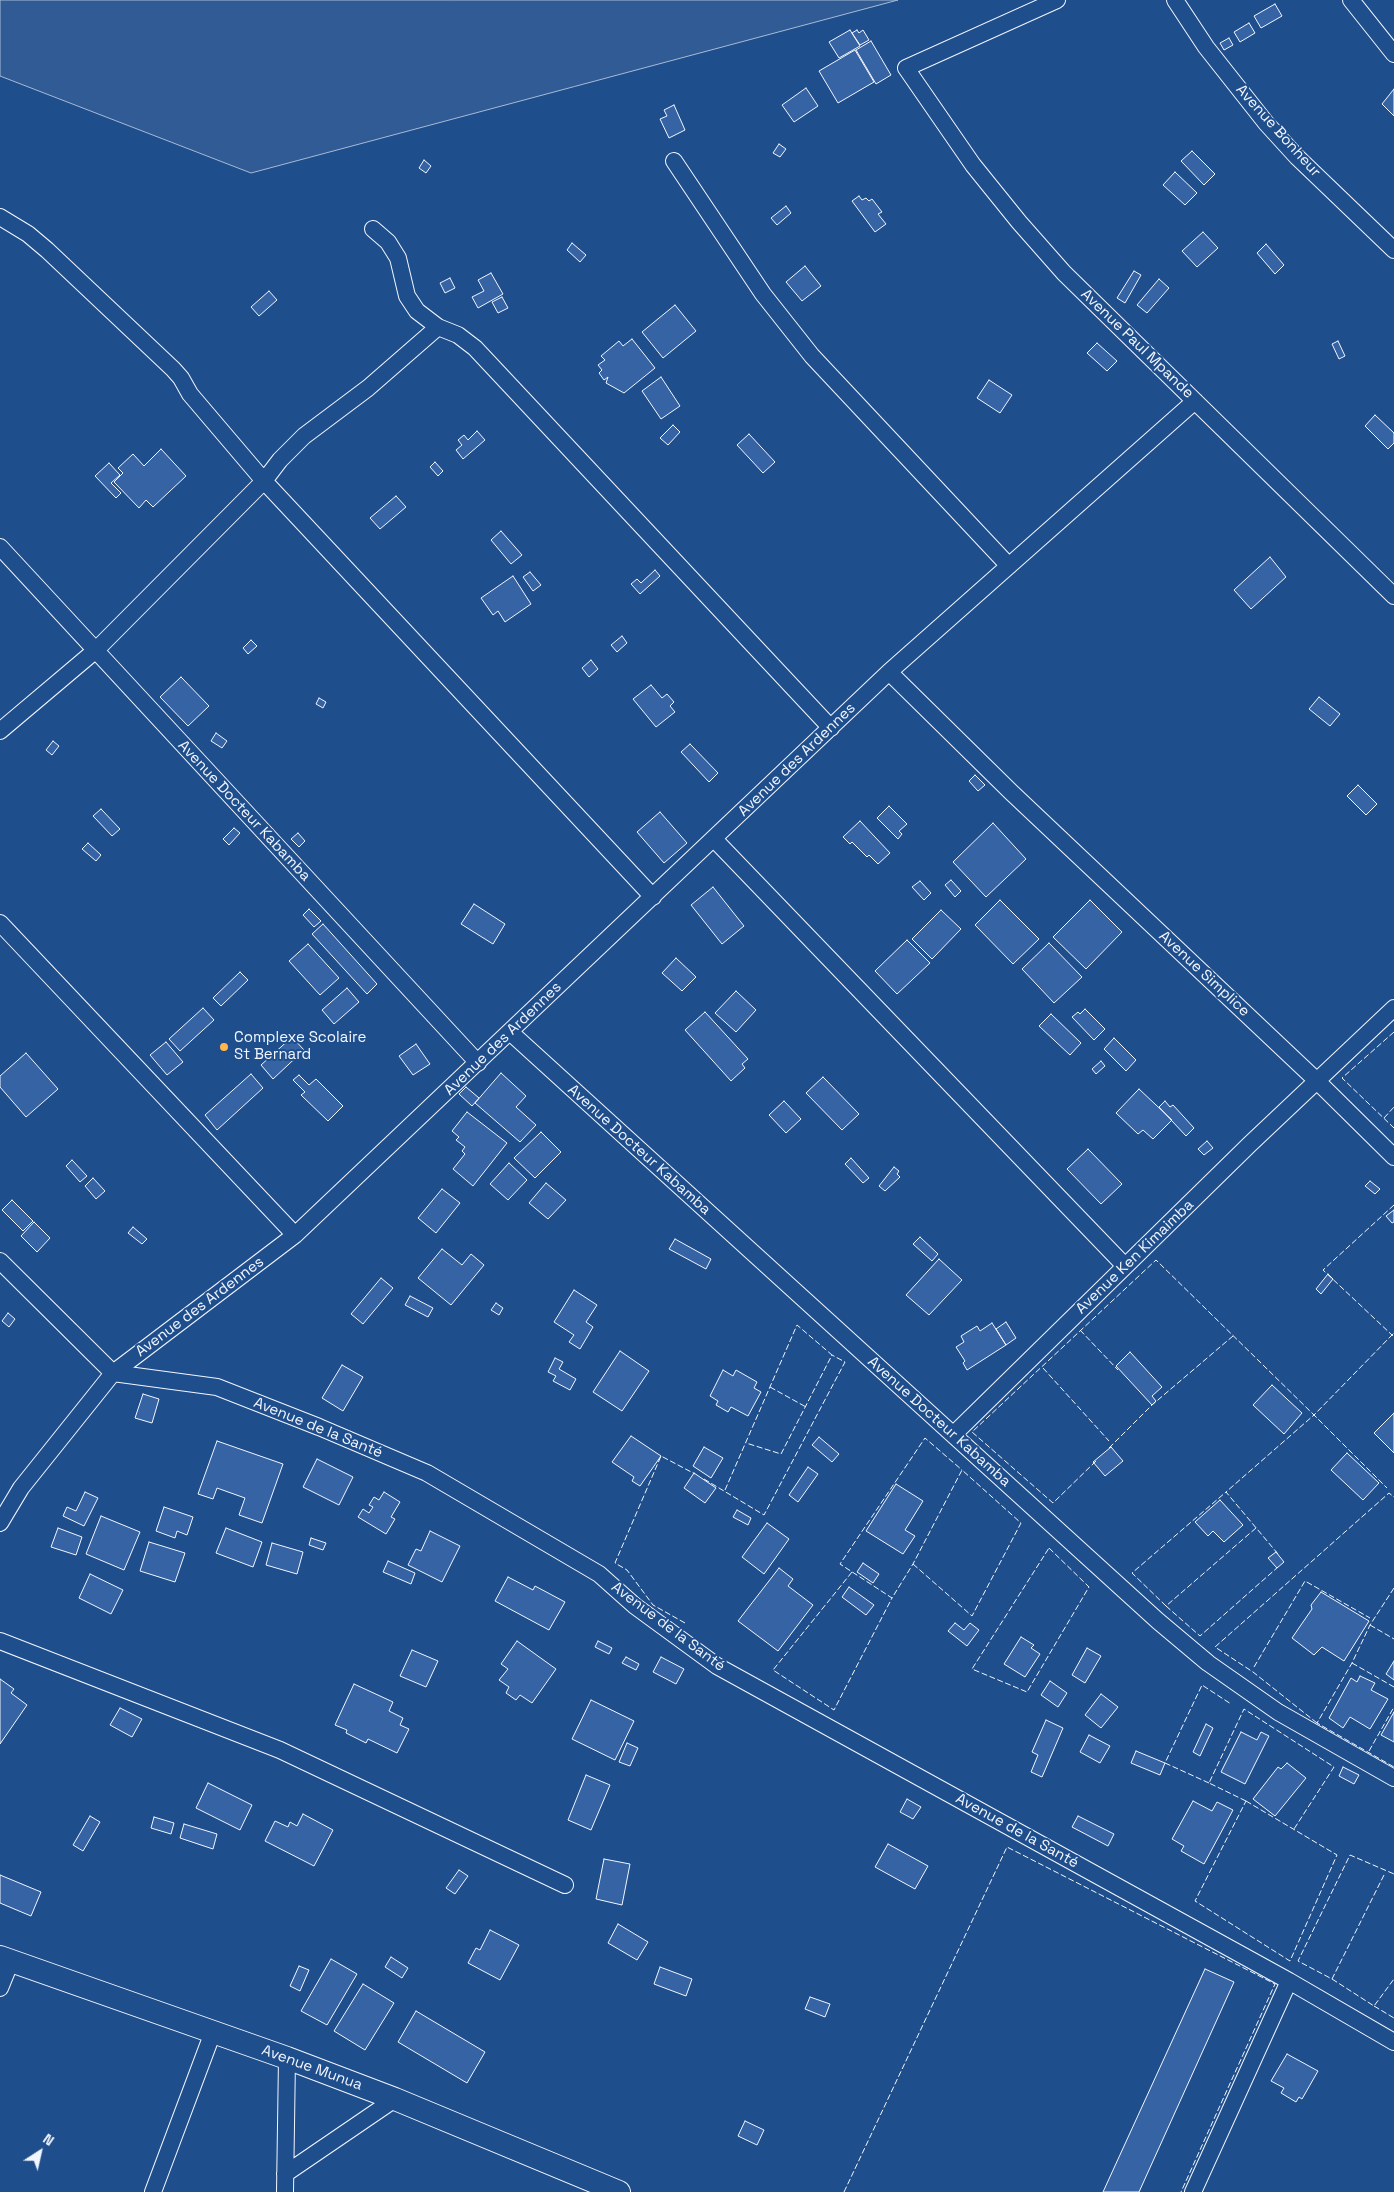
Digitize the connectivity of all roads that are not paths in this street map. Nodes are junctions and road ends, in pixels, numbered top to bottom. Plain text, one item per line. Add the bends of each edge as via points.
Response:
1 (1057, 0) edge
2 (1175, 0) edge
3 (1351, 0) edge
4 (1394, 54) edge
5 (674, 161) dead end
6 (0, 216) edge
7 (373, 229) dead end
8 (1394, 250) edge
9 (438, 327) junction
10 (1196, 401) junction
11 (264, 480) junction
12 (0, 547) edge
13 (1009, 566) junction
14 (1394, 596) edge
15 (96, 650) junction
16 (889, 672) junction
17 (830, 728) junction
18 (0, 731) edge
19 (714, 839) junction
20 (653, 897) junction
21 (0, 924) edge
22 (1394, 1008) edge
23 (510, 1032) junction
24 (478, 1063) junction
25 (1316, 1080) junction
26 (1394, 1157) edge
27 (295, 1235) junction
28 (0, 1261) edge
29 (1125, 1266) junction
30 (113, 1373) junction
31 (954, 1434) junction
32 (0, 1523) edge
33 (0, 1641) edge
34 (1394, 1778) edge
35 (565, 1885) dead end
36 (6, 1959) edge
37 (1289, 1981) junction
38 (0, 1988) edge
39 (213, 2032) junction
40 (1394, 2042) edge
41 (287, 2058) junction
42 (395, 2099) junction
43 (284, 2174) junction
44 (153, 2192) edge
45 (285, 2192) edge
46 (619, 2192) edge
47 (1193, 2192) edge

1 - 10 street, Avenue Paul Mpande via 906,68 974,165 1019,222 1064,273
2 - 8 street, Avenue Bonheur via 1206,47 1266,122 1297,157
3 - 4 street
5 - 13 street via 763,294 812,356
6 - 11 street via 48,250 173,369 190,394
7 - 9 street via 388,242 398,258 407,296 417,311
9 - 11 street via 368,388 304,436
9 - 17 street via 458,335 476,348
10 - 13 street, Avenue des Ardennes
10 - 14 street, Avenue Paul Mpande
11 - 15 street
11 - 20 street
12 - 15 street, Avenue Docteur Kabamba
13 - 16 street, Avenue des Ardennes
15 - 18 street
15 - 24 street, Avenue Docteur Kabamba
16 - 17 street, Avenue des Ardennes
16 - 25 street, Avenue Simplice
17 - 19 street, Avenue des Ardennes
19 - 20 street, Avenue des Ardennes
19 - 29 street
20 - 23 street, Avenue des Ardennes
21 - 27 street
22 - 25 street, Avenue Ken Kimaimba
23 - 24 street, Avenue des Ardennes
23 - 31 street, Avenue Docteur Kabamba
24 - 27 street, Avenue des Ardennes
25 - 26 street, Avenue Simplice
25 - 29 street, Avenue Ken Kimaimba
27 - 30 street, Avenue des Ardennes
28 - 30 street
29 - 31 street, Avenue Ken Kimaimba
30 - 32 street, Avenue des Ardennes via 21,1488
30 - 37 street, Avenue de la Santé via 217,1387 427,1473 599,1574 635,1606 717,1666
31 - 34 street, Avenue Docteur Kabamba via 1208,1663 1278,1712
33 - 35 street via 280,1750
36 - 38 street
36 - 39 main road, Avenue Munua
37 - 40 street, Avenue de la Santé
37 - 47 street
39 - 41 main road, Avenue Munua
39 - 44 street
41 - 42 main road, Avenue Munua
41 - 43 street
42 - 43 street
42 - 46 main road, Avenue Munua
43 - 45 street

